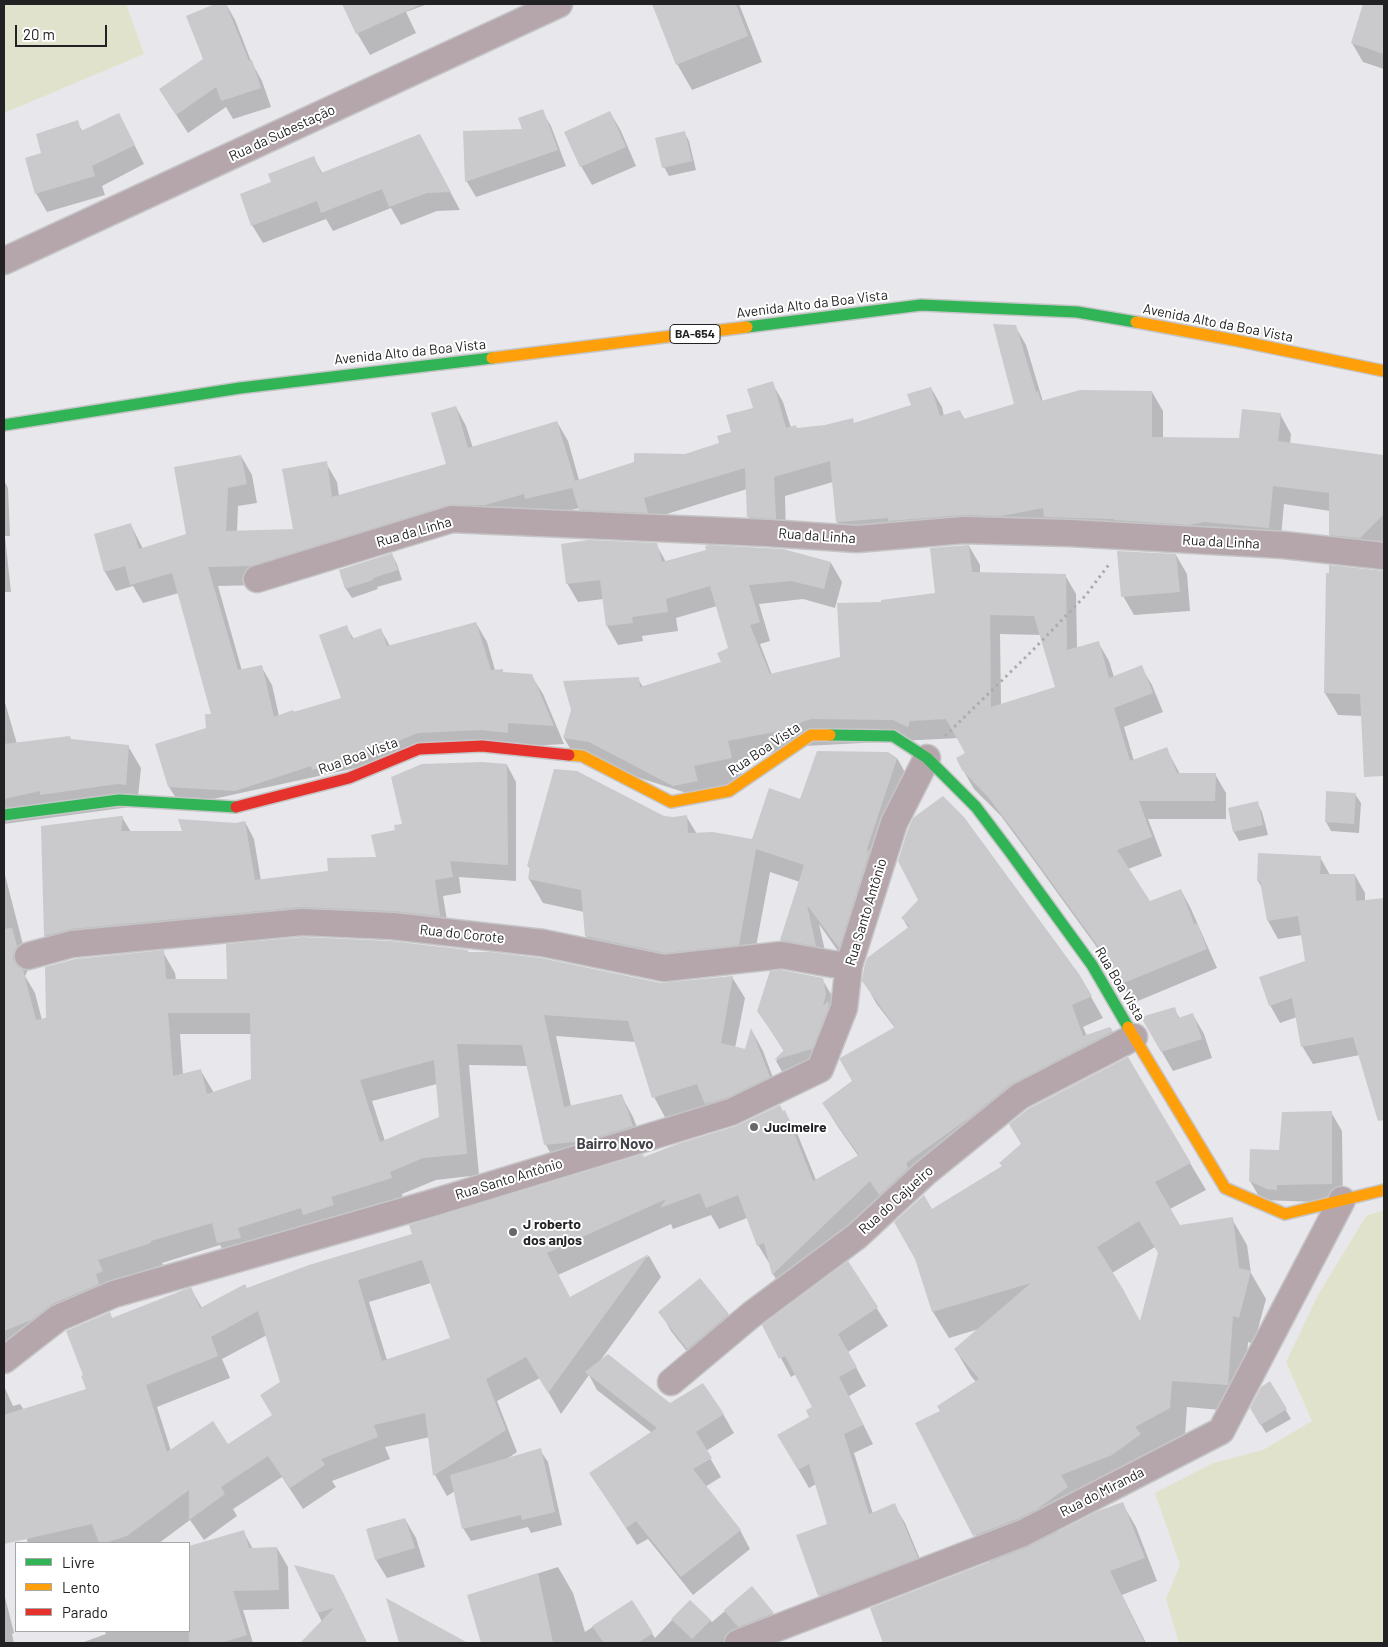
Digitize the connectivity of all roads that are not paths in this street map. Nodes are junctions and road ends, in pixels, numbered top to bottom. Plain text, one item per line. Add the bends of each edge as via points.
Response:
1 (559, 4) edge
2 (4, 261) edge
3 (1384, 372) edge
4 (4, 425) edge
5 (1384, 556) edge
6 (257, 579) dead end
7 (926, 758) junction
8 (4, 815) edge
9 (28, 956) dead end
10 (849, 965) junction
11 (1134, 1037) junction
12 (1384, 1190) edge
13 (1342, 1200) junction
14 (4, 1360) edge
15 (671, 1382) dead end
16 (738, 1643) edge

1 - 2 street, Rua da Subestação
3 - 4 street, Avenida Alto da Boa Vista / BA-654 via 1234,340 1077,312 921,305 574,350 408,366 240,388
5 - 6 street, Rua da Linha via 1283,545 1070,533 964,530 857,539 452,519
7 - 8 street, Rua Boa Vista via 893,736 811,735 729,791 671,802 582,756 482,746 419,749 348,778 237,807 119,800
7 - 10 street, Rua Santo Antônio via 894,824
7 - 11 street, Rua Boa Vista via 976,807 1016,860 1092,965
9 - 10 street, Rua do Corote via 72,944 302,922 392,926 543,943 664,968 782,955
10 - 14 street, Rua Santo Antônio via 844,1008 820,1070 731,1112 114,1294 58,1318
11 - 13 street, Rua Boa Vista via 1225,1188 1286,1214
11 - 15 street, Rua do Cajueiro via 1020,1096 924,1173 857,1236 751,1315
12 - 13 street, Rua Boa Vista
13 - 16 street, Rua do Miranda via 1221,1431 1023,1533

